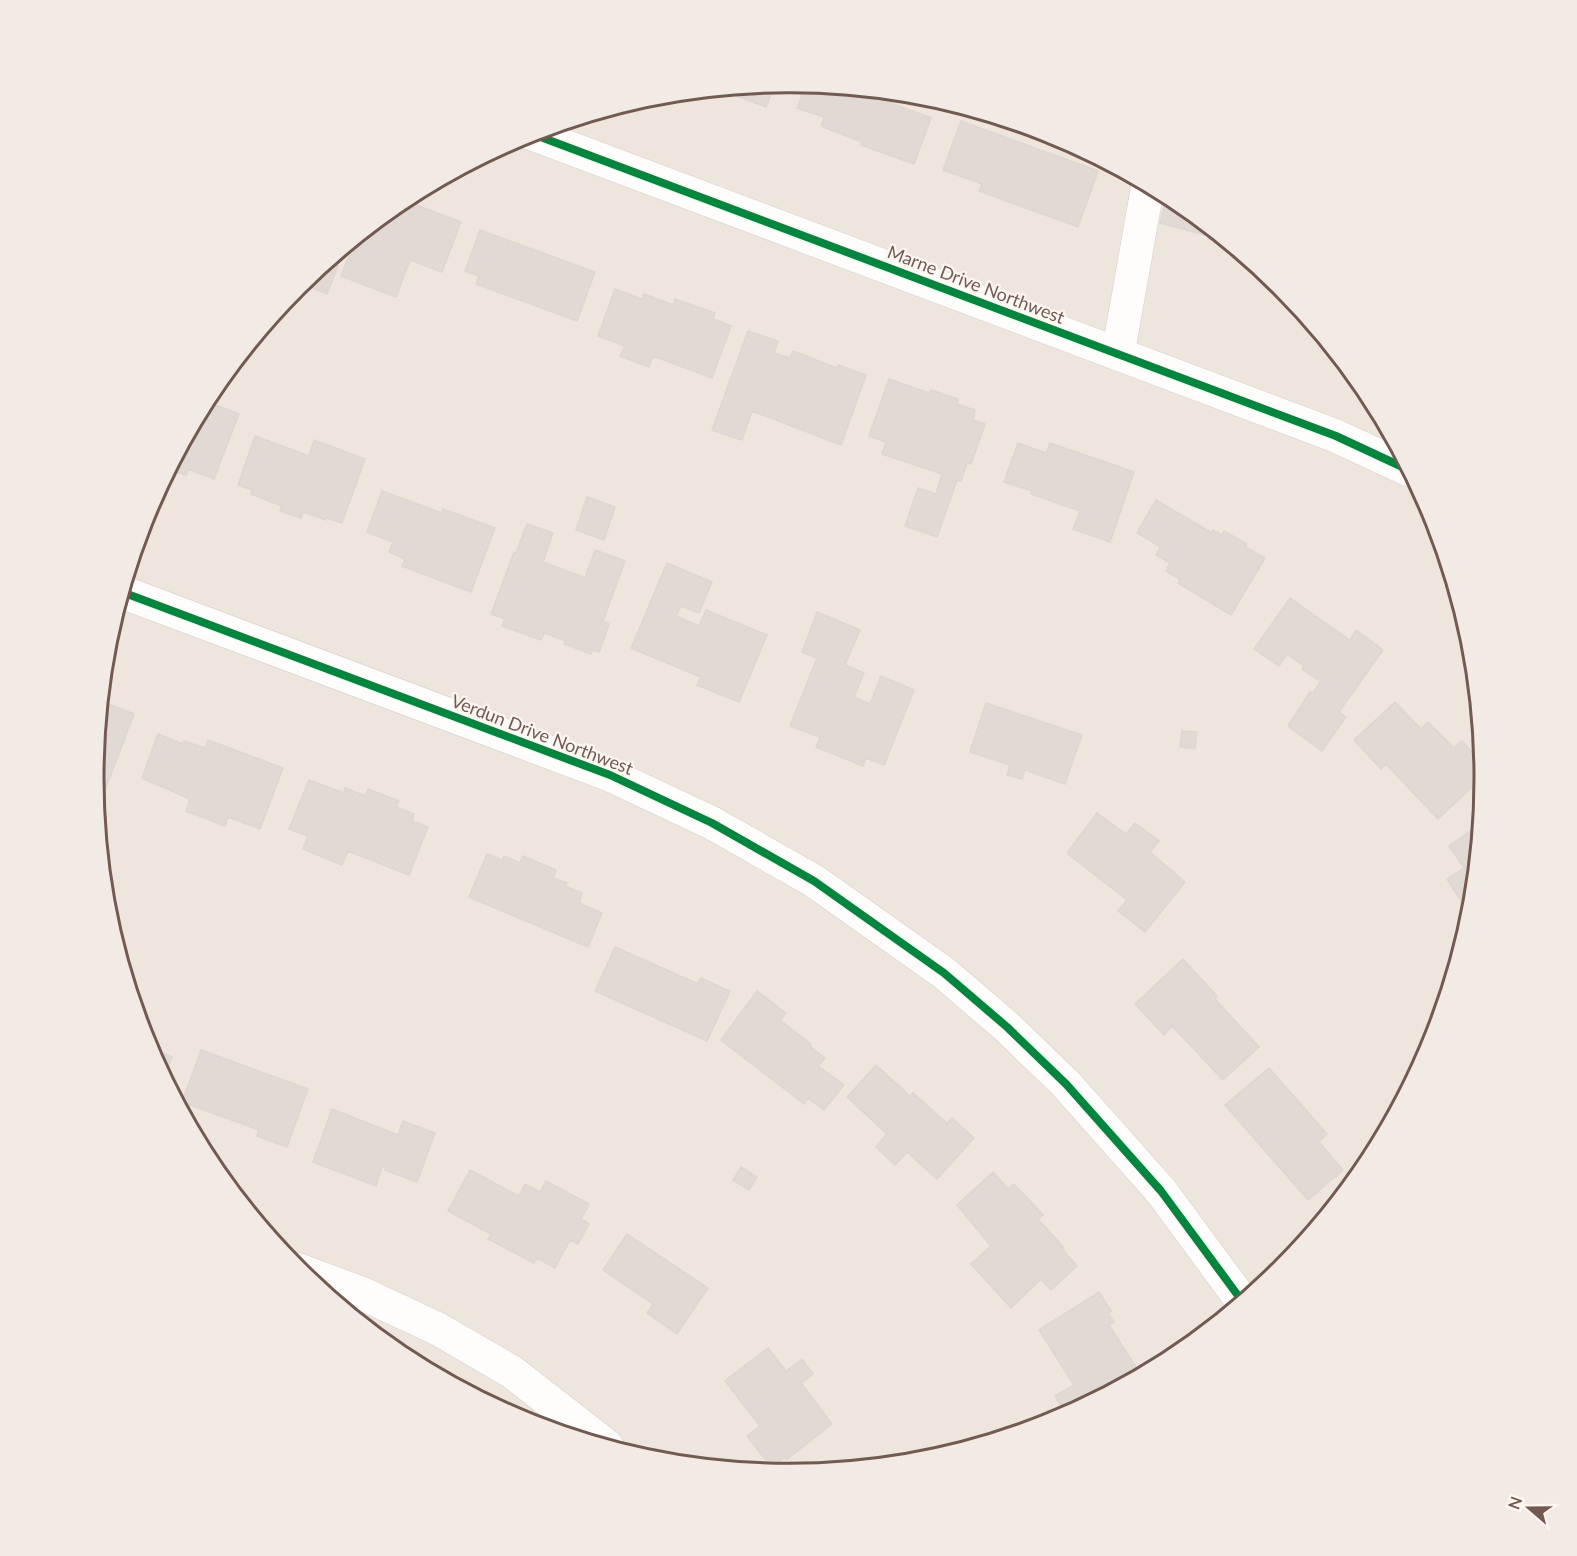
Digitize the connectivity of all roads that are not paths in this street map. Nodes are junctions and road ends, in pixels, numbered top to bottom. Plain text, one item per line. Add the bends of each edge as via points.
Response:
1 (544, 138) edge
2 (1146, 194) edge
3 (1118, 354) junction
4 (1397, 465) edge
5 (129, 595) edge
6 (321, 1278) edge
7 (1238, 1295) edge
8 (592, 1434) edge

1 - 3 street, Marne Drive Northwest
2 - 3 street
3 - 4 street, Marne Drive Northwest via 1336,436
5 - 7 street, Verdun Drive Northwest via 610,775 712,823 814,881 944,974 1066,1084 1161,1191
6 - 8 street via 438,1329 512,1372

